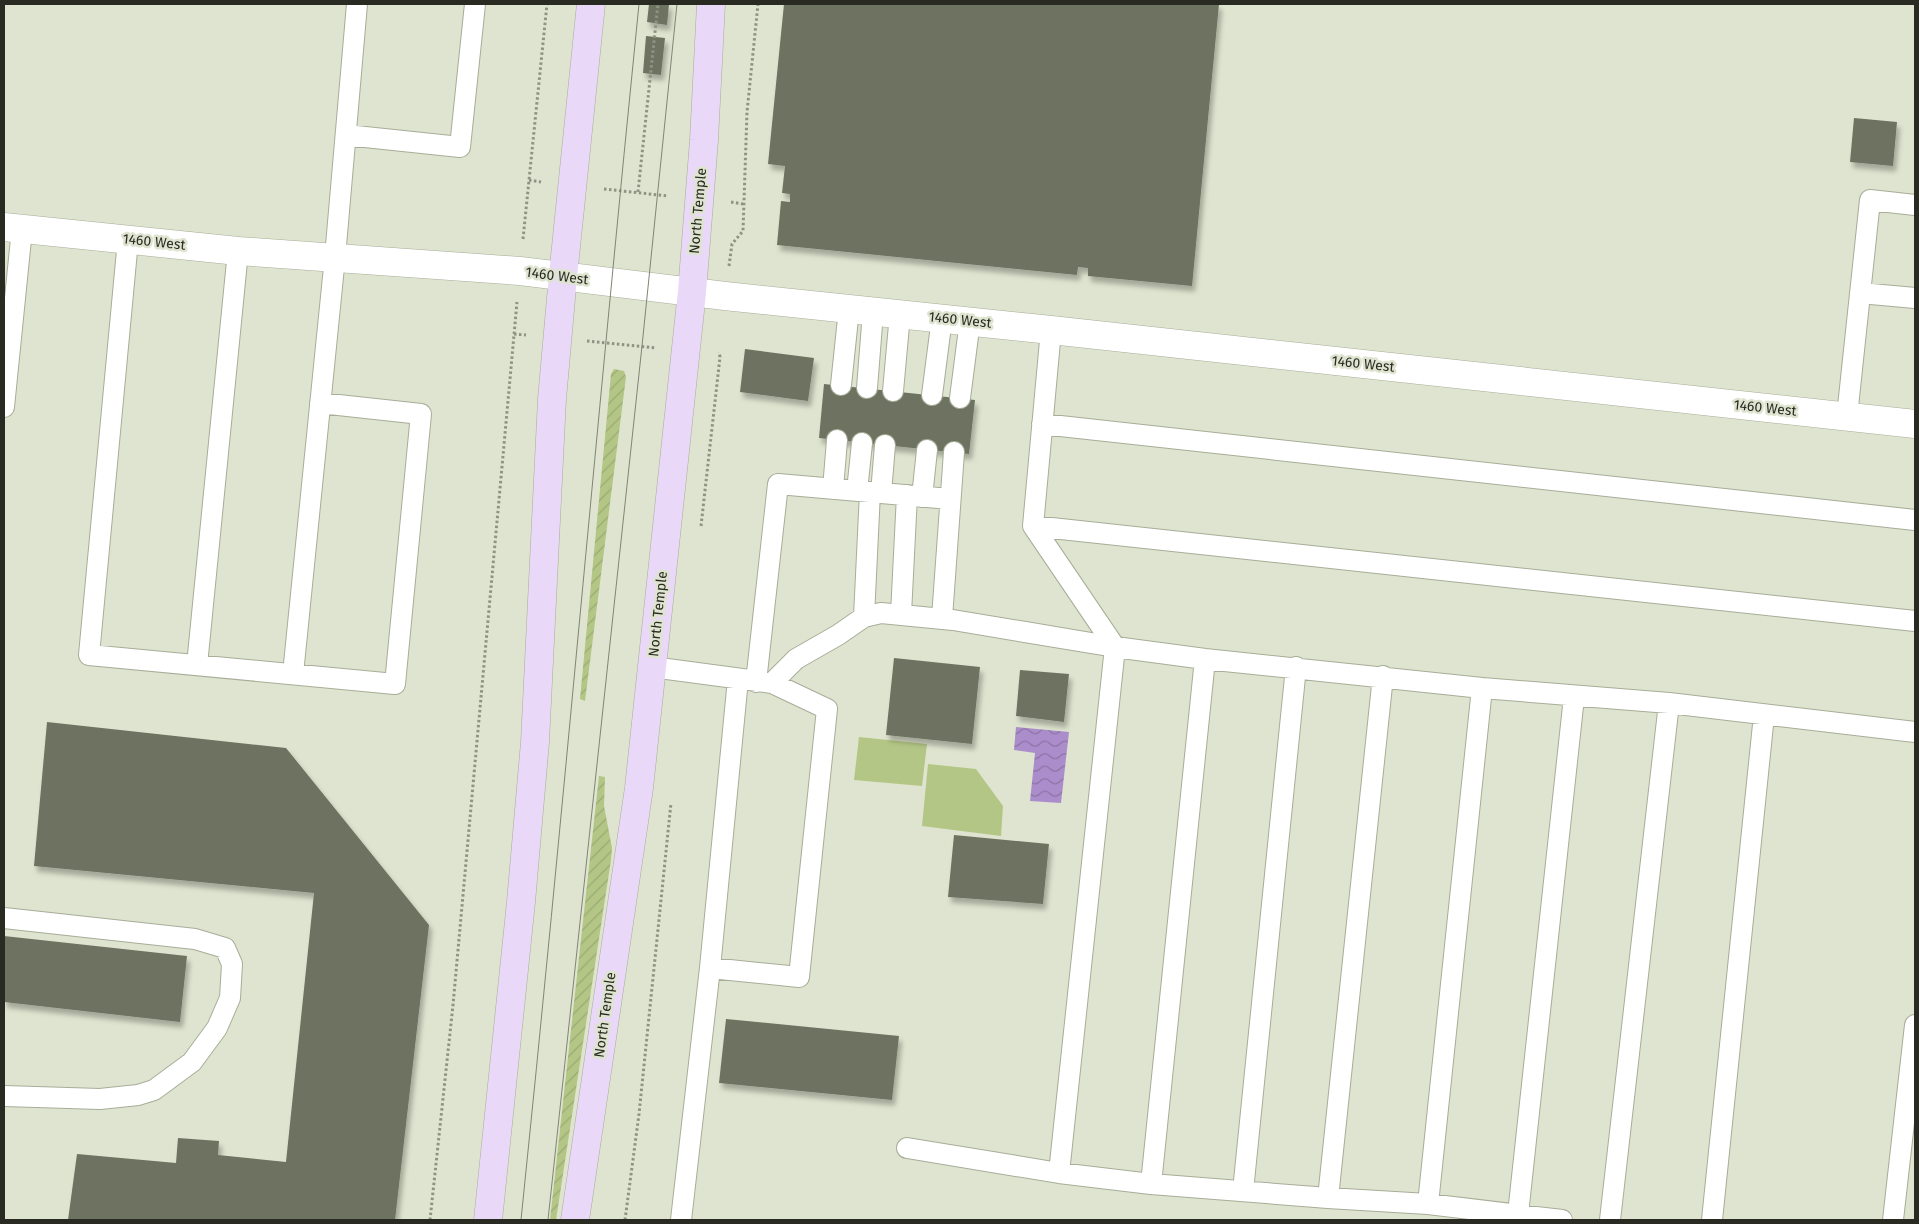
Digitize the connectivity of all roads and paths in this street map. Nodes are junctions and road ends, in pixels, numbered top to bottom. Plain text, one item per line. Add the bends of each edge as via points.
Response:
1 (357, 4) edge
2 (475, 4) edge
3 (547, 4) edge
4 (591, 4) edge
5 (658, 4) edge
6 (711, 4) edge
7 (758, 4) edge
8 (346, 134) junction
9 (529, 180) junction
10 (544, 182) dead end
11 (626, 191) dead end
12 (638, 192) junction
13 (646, 193) dead end
14 (727, 202) dead end
15 (743, 204) junction
16 (1915, 205) edge
17 (526, 216) dead end
18 (13, 228) edge
19 (128, 240) junction
20 (732, 244) dead end
21 (238, 251) junction
22 (335, 257) junction
23 (563, 276) junction
24 (692, 292) junction
25 (1860, 293) junction
26 (1915, 298) edge
27 (861, 310) junction
28 (900, 314) junction
29 (942, 318) junction
30 (970, 321) junction
31 (514, 327) dead end
32 (1051, 330) junction
33 (514, 334) junction
34 (519, 335) dead end
35 (608, 343) dead end
36 (635, 346) dead end
37 (841, 386) dead end
38 (867, 388) dead end
39 (893, 391) dead end
40 (932, 395) dead end
41 (960, 398) dead end
42 (320, 403) junction
43 (4, 407) edge
44 (1847, 416) junction
45 (1042, 424) junction
46 (1915, 424) edge
47 (837, 440) dead end
48 (862, 443) dead end
49 (885, 445) dead end
50 (927, 450) dead end
51 (954, 452) dead end
52 (833, 489) junction
53 (869, 492) junction
54 (914, 496) junction
55 (950, 498) junction
56 (1915, 520) edge
57 (1033, 526) junction
58 (901, 614) junction
59 (864, 617) junction
60 (942, 618) junction
61 (1915, 621) edge
62 (1115, 647) junction
63 (1205, 659) junction
64 (197, 665) junction
65 (652, 666) junction
66 (1296, 667) junction
67 (293, 674) junction
68 (1383, 676) junction
69 (755, 681) junction
70 (1482, 688) junction
71 (1574, 697) junction
72 (1669, 704) junction
73 (1764, 715) junction
74 (1915, 732) edge
75 (4, 918) edge
76 (710, 968) junction
77 (1915, 1025) edge
78 (4, 1096) edge
79 (908, 1148) dead end
80 (1059, 1173) junction
81 (1151, 1184) junction
82 (1243, 1191) junction
83 (1328, 1198) junction
84 (1428, 1204) junction
85 (1518, 1214) junction
86 (430, 1220) edge
87 (488, 1220) edge
88 (575, 1220) edge
89 (680, 1220) edge
90 (1562, 1220) edge
91 (1610, 1220) edge
92 (1712, 1220) edge
93 (1894, 1220) edge

1 - 8 lane
2 - 8 lane via 460,146
3 - 9 path
4 - 23 main road
5 - 12 path
6 - 24 main road, North Temple
7 - 15 path via 747,112
8 - 22 lane
9 - 10 path
9 - 17 path
11 - 12 path
12 - 13 path
14 - 15 path
15 - 20 path via 743,230
16 - 25 lane via 1870,200
18 - 19 street, 1460 West
18 - 43 lane
19 - 21 street, 1460 West
19 - 64 lane via 89,655
21 - 22 street, 1460 West
21 - 64 lane
22 - 23 street, 1460 West
22 - 42 lane
23 - 24 street, 1460 West
23 - 87 main road via 552,398 535,742
24 - 27 street, 1460 West
24 - 65 main road, North Temple
25 - 26 lane
25 - 44 lane
27 - 28 street, 1460 West
27 - 37 lane
27 - 38 lane
28 - 29 street, 1460 West
28 - 39 lane
29 - 30 street, 1460 West
29 - 40 lane
30 - 32 street, 1460 West
30 - 41 lane
31 - 33 path
32 - 44 street, 1460 West
32 - 45 lane
33 - 34 path
33 - 86 path via 454,1005
35 - 36 path
42 - 67 lane
42 - 67 lane via 421,414 397,665 395,684
44 - 46 street, 1460 West
45 - 56 lane
45 - 57 lane
47 - 52 lane
48 - 53 lane
49 - 53 lane
50 - 54 lane
51 - 55 lane
52 - 53 lane
52 - 69 lane via 778,484
53 - 54 lane
53 - 59 lane
54 - 55 lane
54 - 58 lane
55 - 60 lane
57 - 61 lane
57 - 62 lane
58 - 59 lane via 881,613
58 - 60 lane
59 - 69 lane
60 - 62 lane
62 - 63 lane
62 - 80 lane
63 - 66 lane
63 - 81 lane
64 - 67 lane
65 - 69 lane
65 - 88 main road, North Temple via 637,798
66 - 68 lane
66 - 82 lane
68 - 70 lane
68 - 83 lane
69 - 76 lane
69 - 76 lane via 827,709 799,977
70 - 71 lane
70 - 84 lane
71 - 72 lane
71 - 85 lane
72 - 73 lane
72 - 91 lane
73 - 74 lane
73 - 92 lane
75 - 78 lane via 195,939 225,948 232,964 230,998 218,1028 192,1062 154,1090 100,1099
76 - 89 lane
77 - 93 lane
79 - 80 lane
80 - 81 lane
81 - 82 lane
82 - 83 lane
83 - 84 lane
84 - 85 lane
85 - 90 lane

